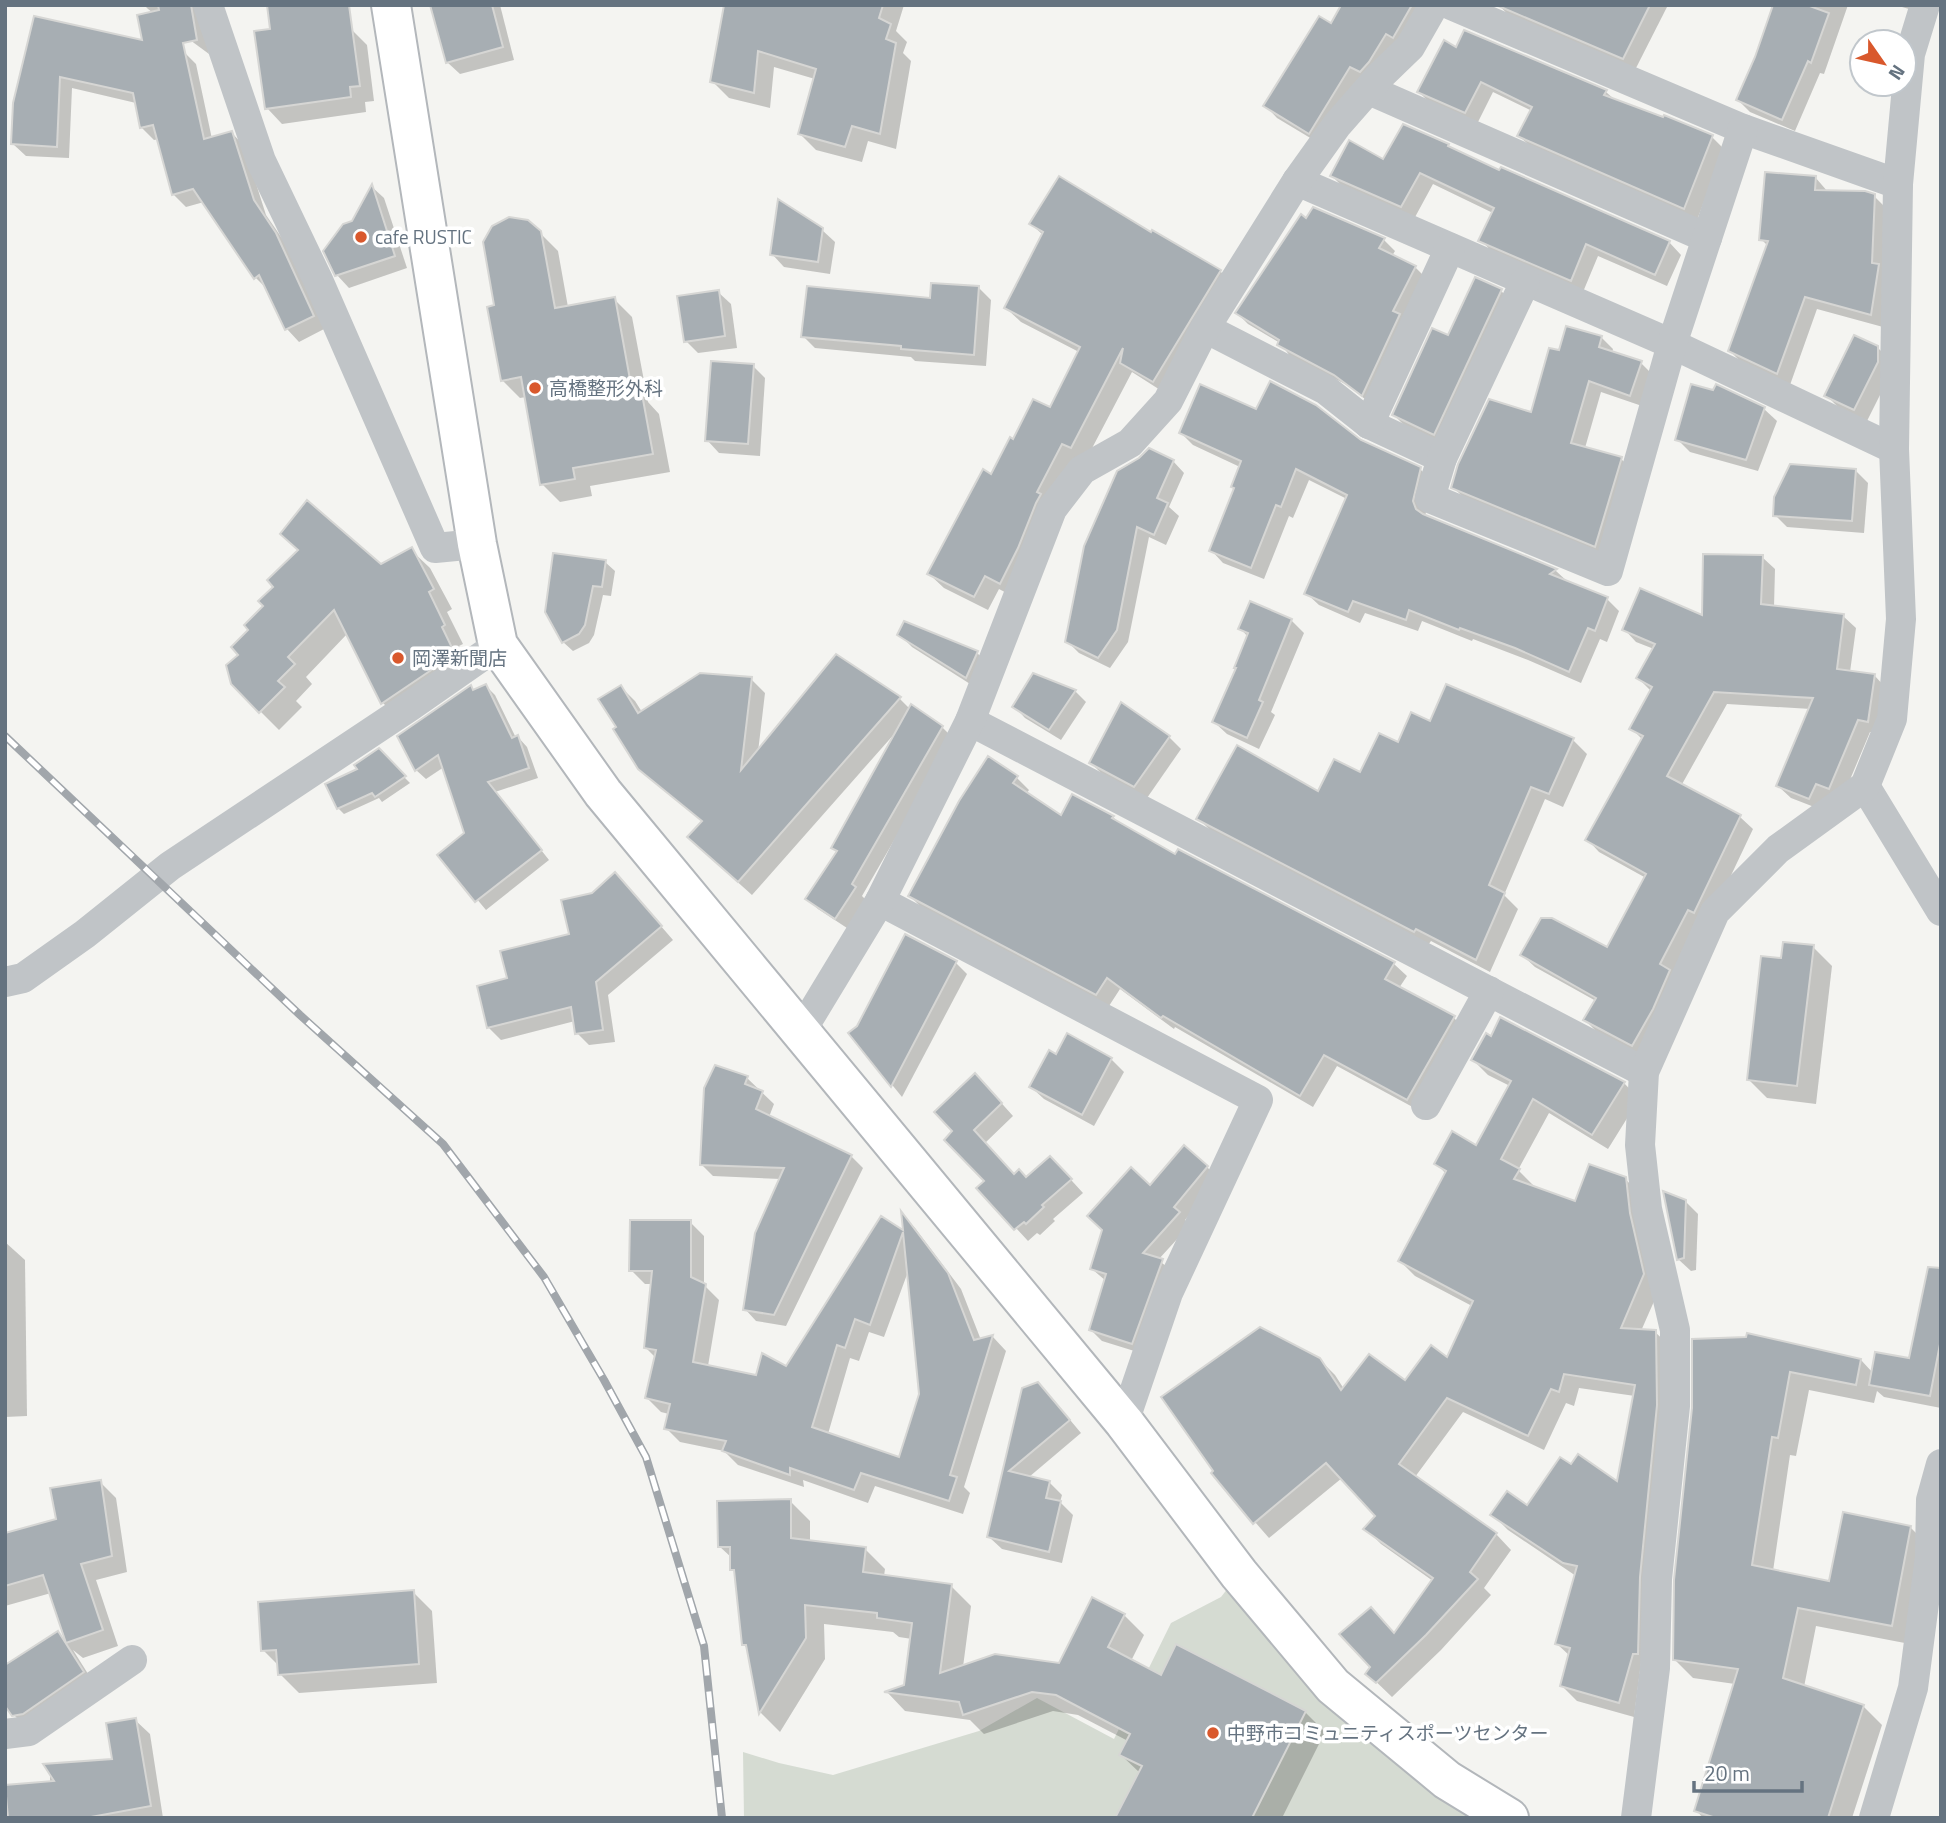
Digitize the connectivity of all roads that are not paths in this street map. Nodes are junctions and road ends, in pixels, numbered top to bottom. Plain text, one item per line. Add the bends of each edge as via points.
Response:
1 (208, 5) edge
2 (391, 5) edge
3 (1434, 5) edge
4 (1451, 5) edge
5 (1925, 5) edge
6 (1369, 90) junction
7 (1743, 129) junction
8 (1297, 181) junction
9 (1898, 184) junction
10 (1707, 237) junction
11 (1450, 248) junction
12 (1525, 282) junction
13 (1205, 328) junction
14 (1672, 344) junction
15 (1369, 424) junction
16 (1894, 449) junction
17 (1442, 458) junction
18 (477, 544) junction
19 (498, 645) junction
20 (970, 721) junction
21 (1865, 786) junction
22 (880, 901) junction
23 (1941, 911) edge
24 (5, 982) edge
25 (1489, 991) junction
26 (800, 1033) junction
27 (1644, 1072) junction
28 (1426, 1105) dead end
29 (1124, 1422) junction
30 (1941, 1464) edge
31 (132, 1660) dead end
32 (5, 1734) edge
33 (1510, 1818) edge
34 (1636, 1818) edge
35 (1874, 1818) edge

1 - 18 street via 261,161 435,548
2 - 18 street
3 - 6 street via 1410,47
4 - 7 street
5 - 9 street via 1910,54
6 - 8 street
6 - 10 street
7 - 9 street
7 - 10 street
8 - 11 street
8 - 13 street
9 - 16 street
10 - 14 street
11 - 12 street
11 - 15 street
12 - 14 street
12 - 17 street
13 - 15 street via 1326,390
13 - 20 street via 1168,401 1130,443 1082,470 1052,509
14 - 16 street
14 - 17 street via 1608,571 1430,498
15 - 17 street
16 - 21 street via 1901,619 1892,719
18 - 19 street
19 - 24 street via 170,866 23,978
19 - 26 street via 603,793
20 - 22 street
20 - 25 street
21 - 23 street
21 - 27 street via 1778,849 1715,912
22 - 26 street
22 - 29 street via 1258,1100 1168,1293
25 - 27 street
25 - 28 street
26 - 29 street
27 - 34 street via 1640,1145 1647,1209 1675,1330 1675,1406 1657,1579 1655,1668
29 - 33 street via 1239,1574 1333,1686 1447,1780
30 - 35 street via 1931,1500 1930,1557 1913,1688
31 - 32 street via 29,1731

